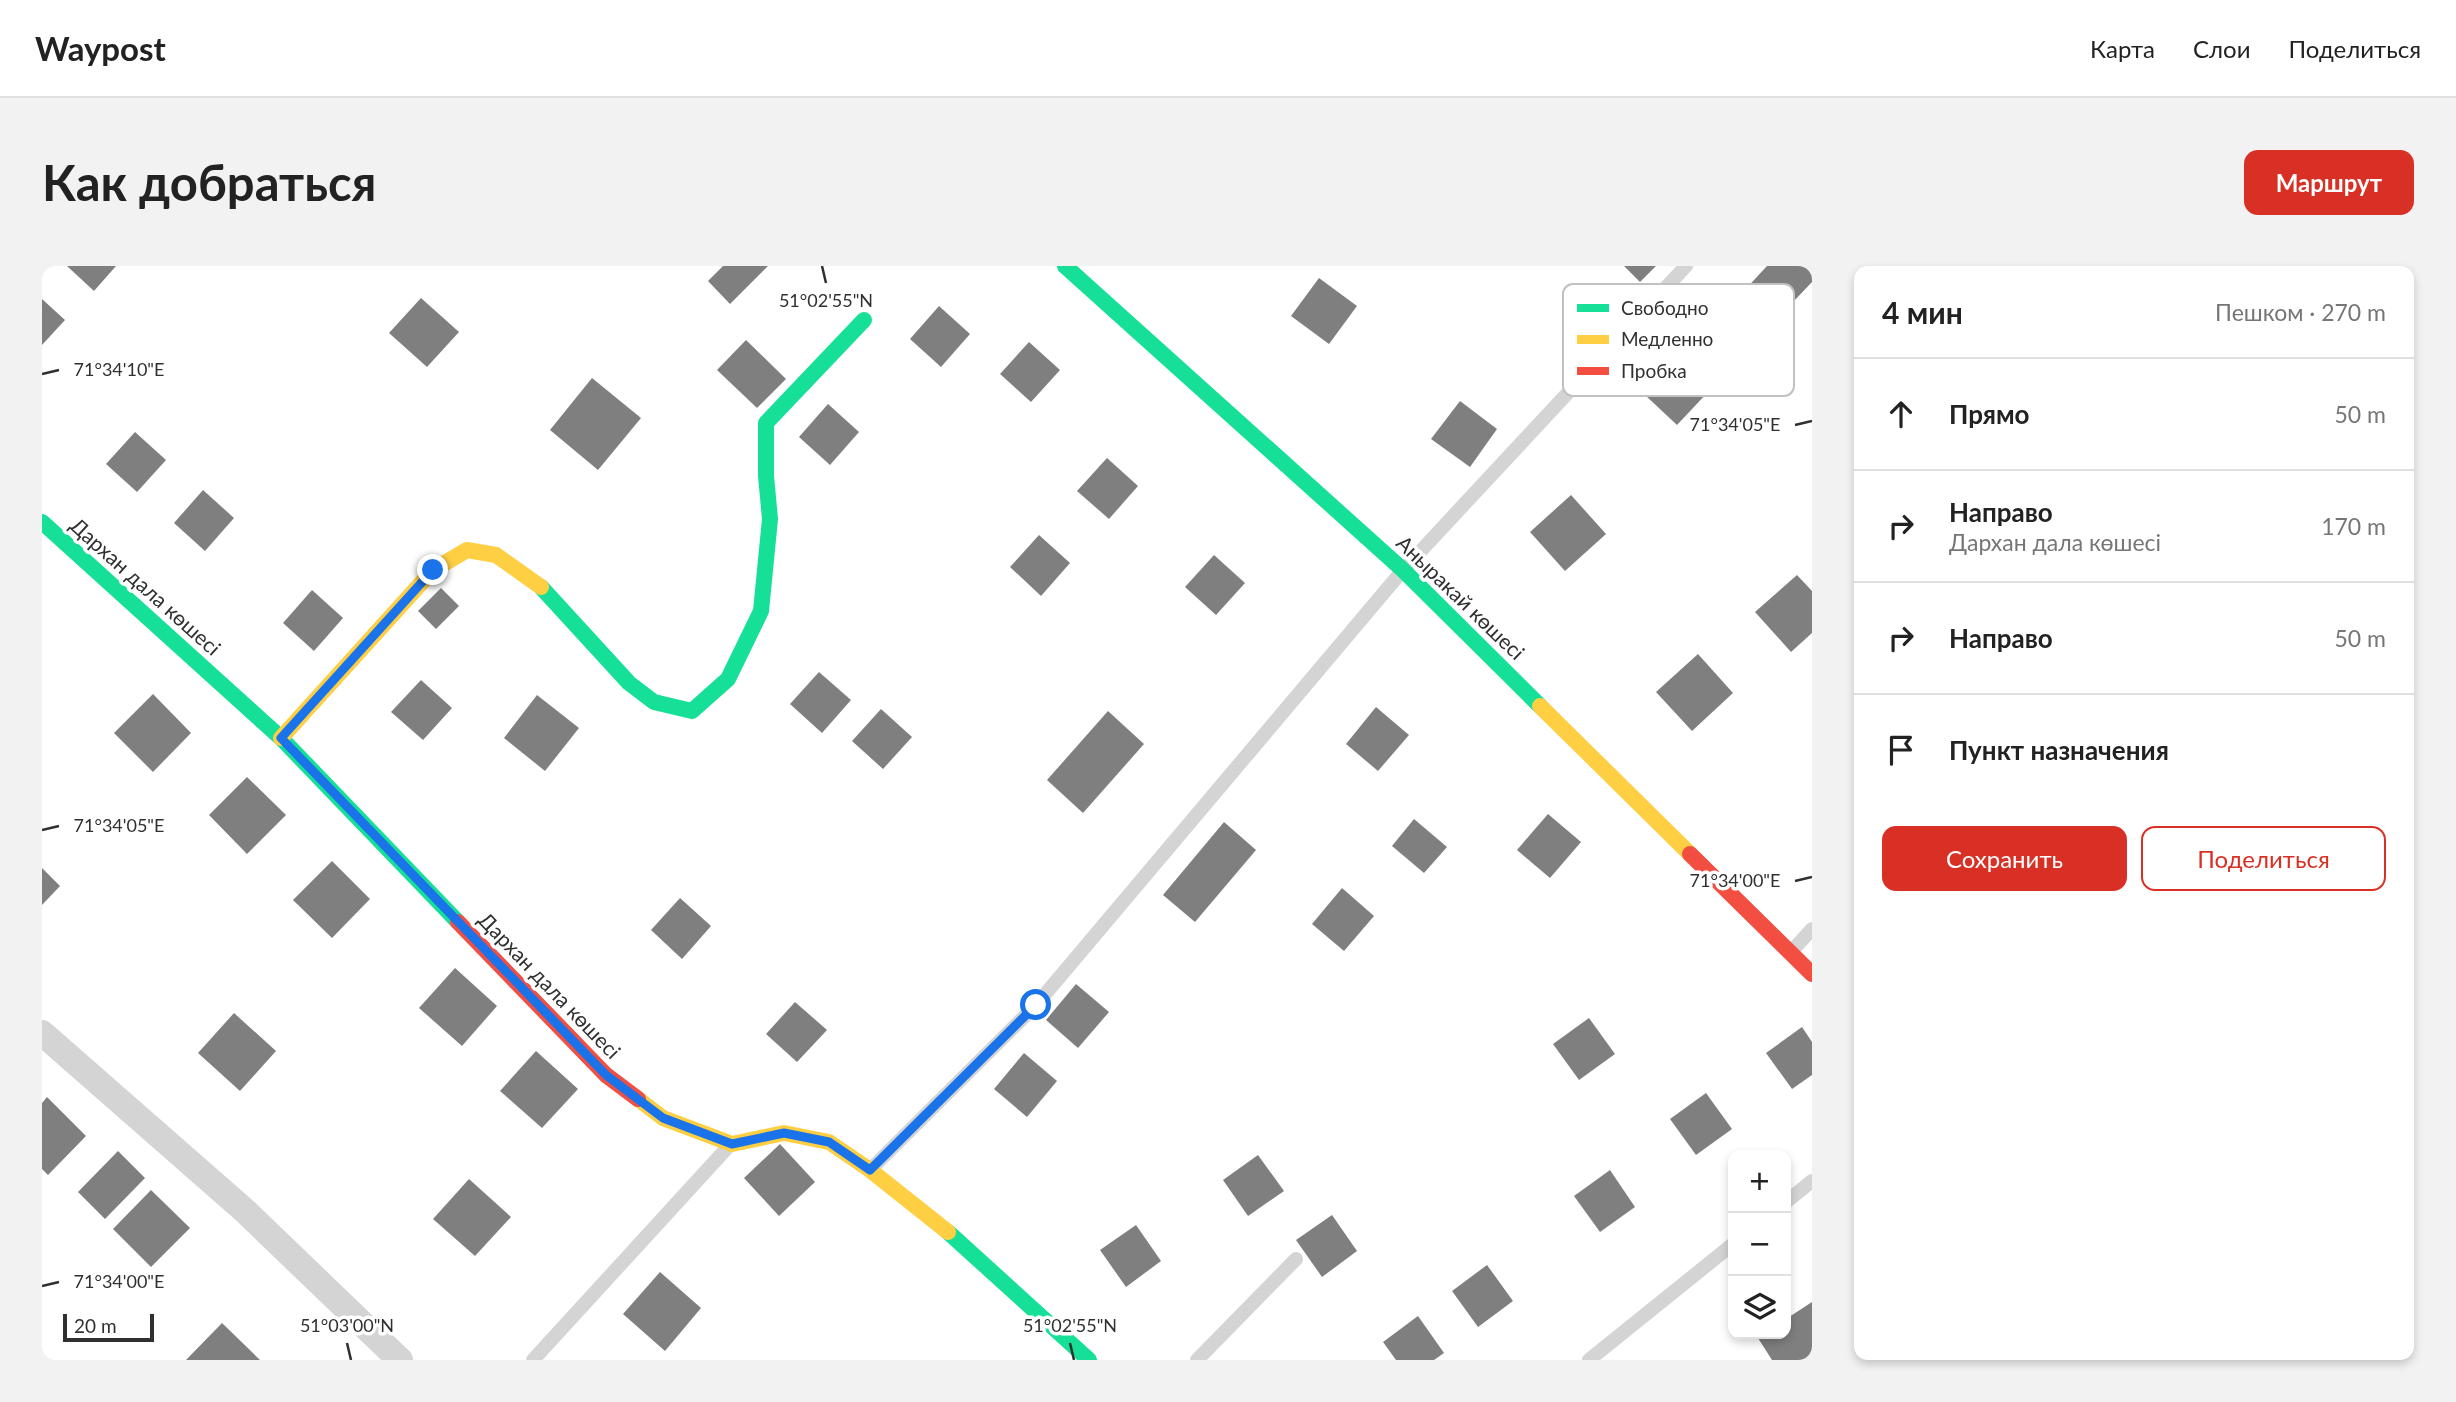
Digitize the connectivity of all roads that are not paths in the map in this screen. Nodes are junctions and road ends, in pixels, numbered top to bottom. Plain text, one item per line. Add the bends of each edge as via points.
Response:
1 (1065, 266) edge
2 (1686, 266) edge
3 (1669, 284) edge
4 (864, 320) dead end
5 (1565, 396) edge
6 (42, 522) edge
7 (1403, 570) junction
8 (281, 738) junction
9 (1812, 929) edge
10 (1790, 953) junction
11 (1812, 974) edge
12 (42, 1033) edge
13 (732, 1144) junction
14 (870, 1170) junction
15 (1812, 1181) edge
16 (1791, 1198) edge
17 (1728, 1248) edge
18 (1296, 1259) dead end
19 (400, 1360) edge
20 (533, 1360) edge
21 (1088, 1360) edge
22 (1197, 1360) edge
23 (1588, 1360) edge

1 - 7 street, Аныракай көшесі
2 - 3 lane
4 - 8 street via 766,423 770,519 761,611 728,679 692,711 654,702 629,683 542,588 496,555 467,550 433,570
5 - 7 lane
6 - 8 street, Дархан дала көшесі
7 - 10 street, Аныракай көшесі
7 - 14 lane via 1036,1005
8 - 13 street, Дархан дала көшесі via 606,1075 663,1118
9 - 10 lane
10 - 11 street, Аныракай көшесі
12 - 19 street via 244,1210
13 - 14 street via 784,1133 829,1142
13 - 20 lane
14 - 21 street via 961,1242
15 - 16 lane
17 - 23 lane
18 - 22 lane

